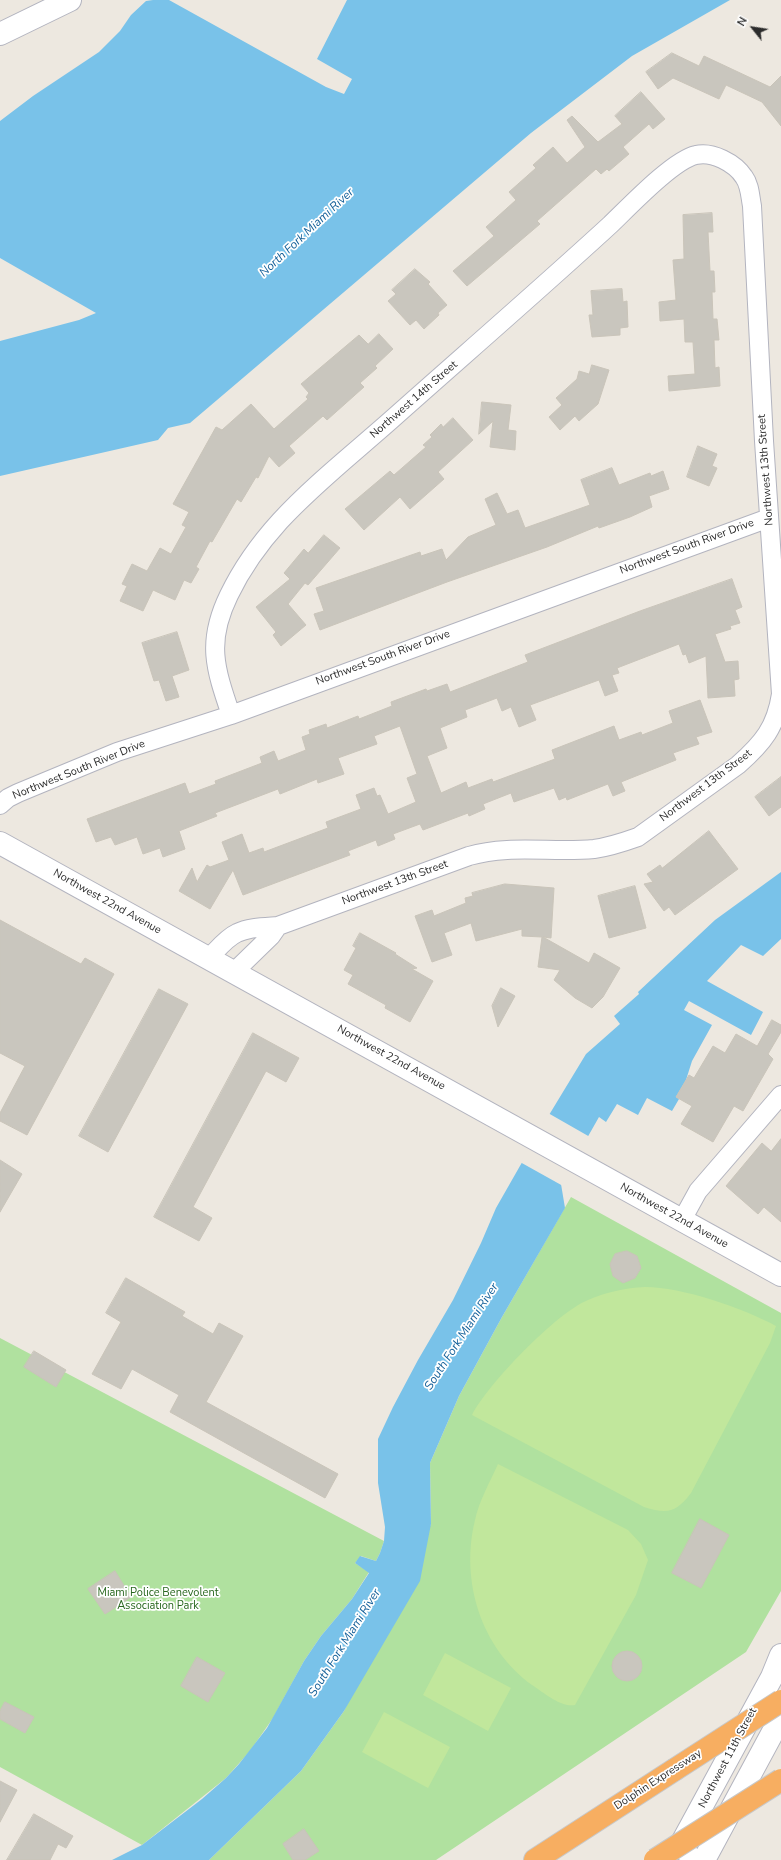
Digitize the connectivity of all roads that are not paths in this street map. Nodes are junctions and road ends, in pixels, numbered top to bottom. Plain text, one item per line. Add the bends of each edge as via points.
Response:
1 (70, 0) edge
2 (0, 34) edge
3 (717, 157) joint
4 (769, 518) junction
5 (231, 715) junction
6 (0, 805) edge
7 (0, 843) edge
8 (278, 926) junction
9 (209, 958) junction
10 (234, 972) junction
11 (781, 1095) edge
12 (682, 1220) junction
13 (781, 1275) edge
14 (781, 1655) edge
15 (781, 1701) edge
16 (781, 1717) edge
17 (781, 1780) edge
18 (676, 1855) edge
19 (535, 1860) edge
20 (654, 1860) edge
21 (699, 1860) edge
22 (704, 1860) edge

1 - 2 main road
3 - 4 street, Northwest 13th Street via 744,177 749,187 752,206
3 - 5 street, Northwest 14th Street via 707,154 695,155 671,168 568,264 280,520 240,574 228,596 216,630 214,659
4 - 5 street, Northwest South River Drive
4 - 8 street, Northwest 13th Street via 781,694 771,728 759,746 738,765 638,837 620,844 594,849 513,849 482,852
5 - 6 street, Northwest South River Drive via 117,752 18,793
7 - 9 main road, Northwest 22nd Avenue
8 - 9 street, Northwest 13th Street via 237,933
8 - 10 street
9 - 10 main road, Northwest 22nd Avenue
10 - 12 main road, Northwest 22nd Avenue
11 - 12 street via 698,1191
12 - 13 main road, Northwest 22nd Avenue
14 - 18 main road, Northwest 11th Street via 772,1677
15 - 19 highway, Dolphin Expressway, bridge
16 - 22 main road
17 - 20 highway, bridge
18 - 21 street

